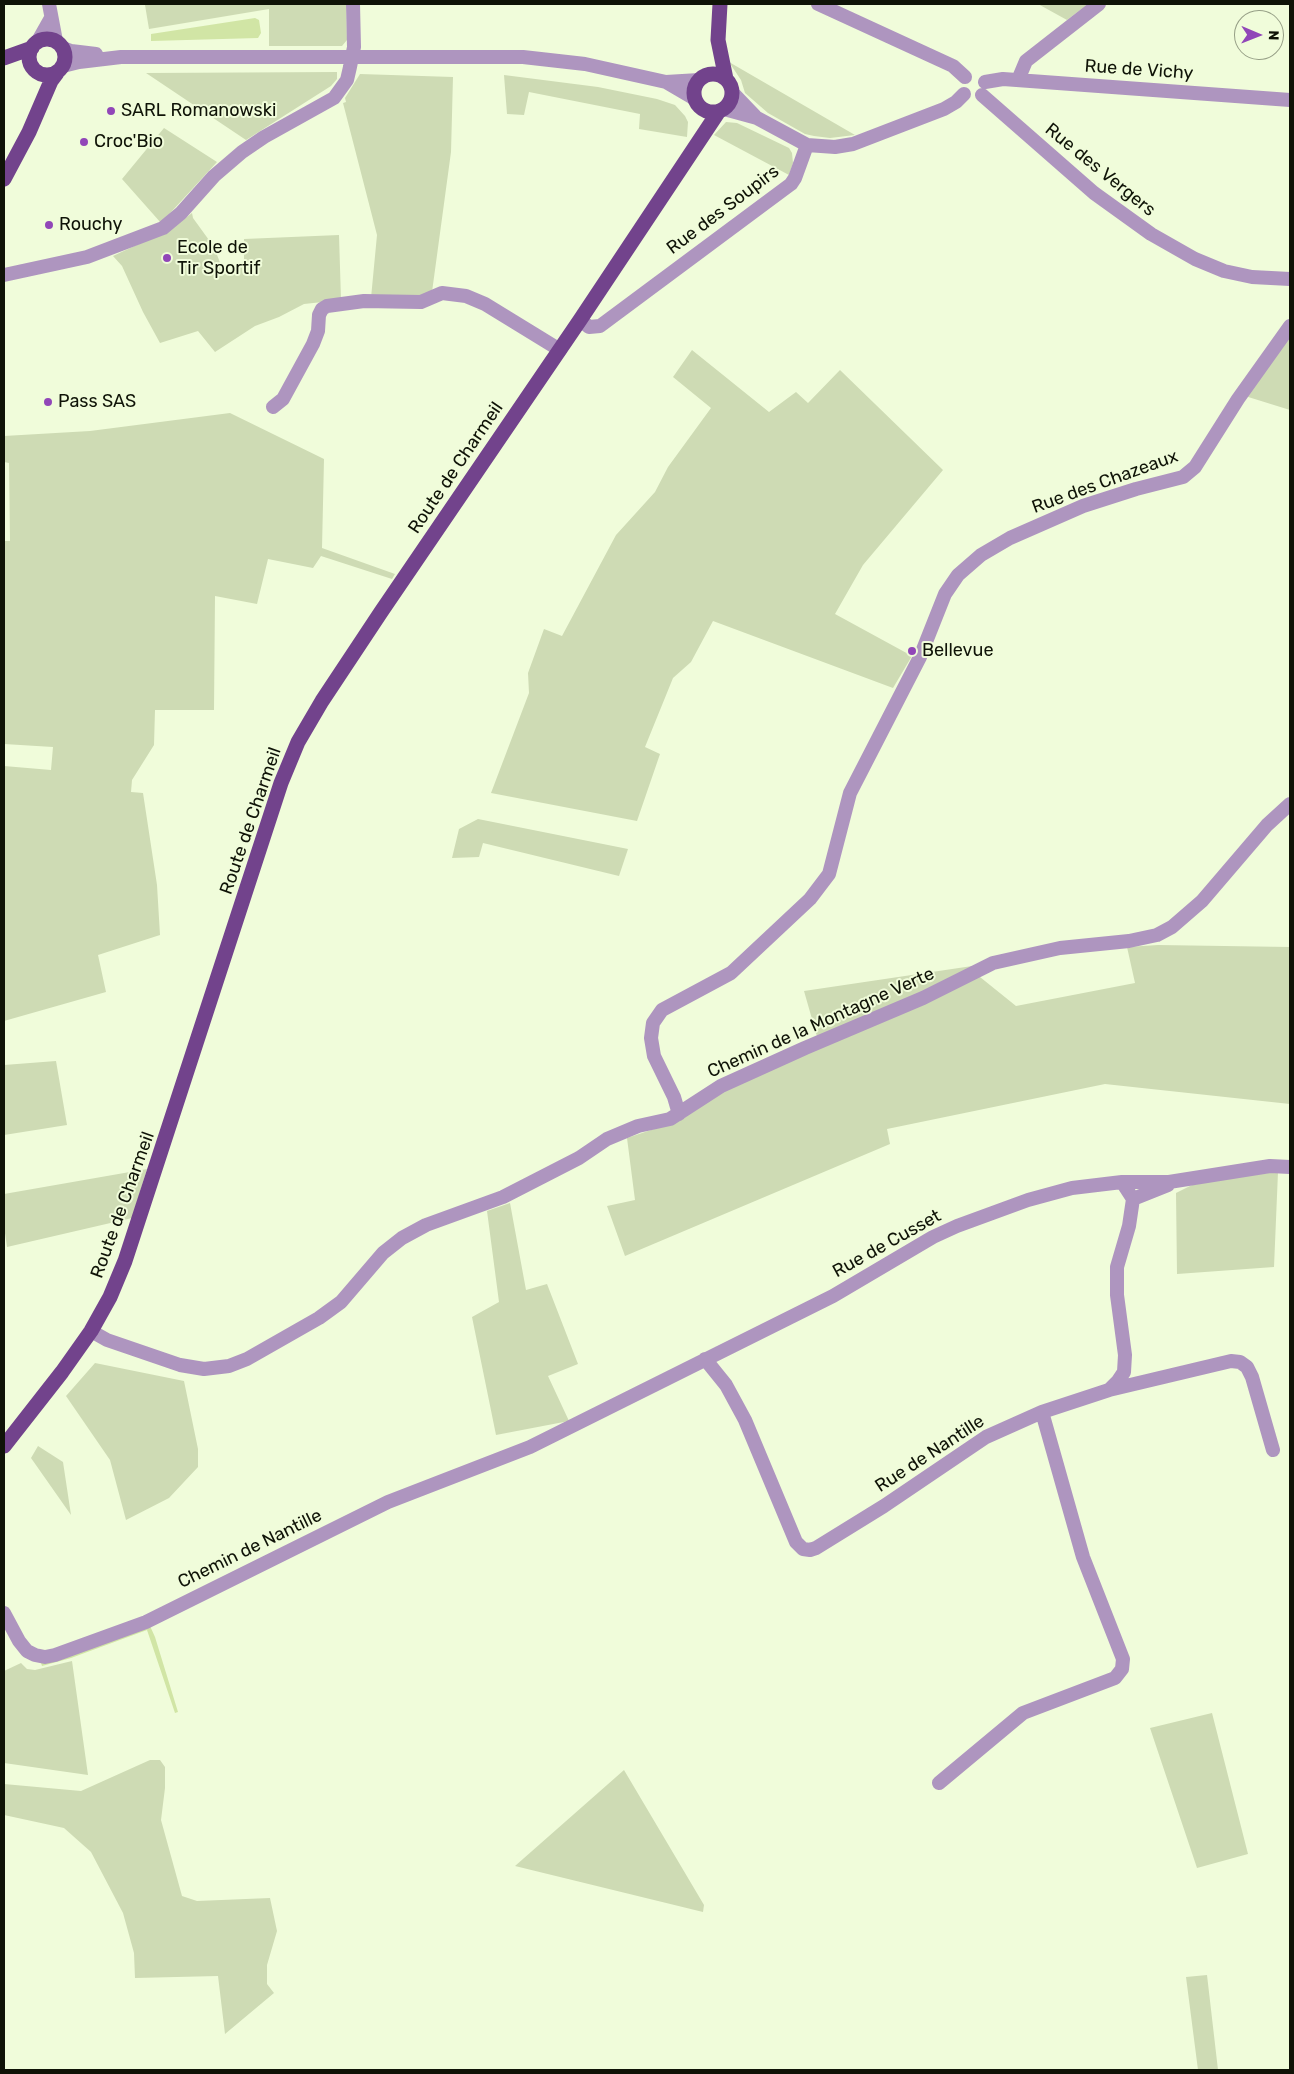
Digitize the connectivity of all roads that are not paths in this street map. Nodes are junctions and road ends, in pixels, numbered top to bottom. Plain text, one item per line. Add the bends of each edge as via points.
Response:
1 (352, 4) edge
2 (720, 4) edge
3 (818, 4) edge
4 (1099, 4) edge
5 (50, 11) edge
6 (718, 40) junction
7 (60, 44) junction
8 (35, 45) junction
9 (124, 57) junction
10 (4, 58) edge
11 (352, 58) junction
12 (4, 62) edge
13 (35, 70) junction
14 (60, 70) junction
15 (965, 77) junction
16 (701, 79) junction
17 (1018, 80) junction
18 (666, 82) junction
19 (729, 85) junction
20 (984, 89) junction
21 (964, 94) junction
22 (1290, 100) edge
23 (698, 103) junction
24 (38, 110) junction
25 (722, 110) junction
26 (757, 118) junction
27 (807, 145) junction
28 (693, 151) junction
29 (4, 179) edge
30 (4, 275) edge
31 (1290, 279) edge
32 (580, 320) junction
33 (1290, 326) edge
34 (560, 350) junction
35 (273, 407) dead end
36 (1290, 804) edge
37 (679, 1114) junction
38 (1290, 1167) edge
39 (1122, 1182) junction
40 (1169, 1182) junction
41 (1133, 1199) junction
42 (92, 1332) junction
43 (704, 1358) junction
44 (1124, 1372) junction
45 (1142, 1383) junction
46 (1109, 1390) junction
47 (1042, 1412) junction
48 (4, 1446) edge
49 (530, 1447) joint
50 (1273, 1450) dead end
51 (4, 1613) edge
52 (939, 1783) dead end

1 - 11 street
2 - 6 main road
3 - 15 street via 954,66
4 - 17 street via 1026,61
5 - 7 street
5 - 8 street
6 - 16 main road
6 - 19 main road
7 - 8 main road via 47,39
7 - 9 street via 79,52
7 - 14 main road via 66,57
8 - 10 main road
8 - 13 main road via 29,57
9 - 11 street
9 - 14 street via 79,62
11 - 18 street via 523,57 585,64
11 - 30 street via 347,80 334,98 242,152 163,228 87,257
12 - 13 main road
13 - 14 main road via 48,76
13 - 24 main road
14 - 24 main road
15 - 20 street via 974,73 983,78
15 - 21 street via 961,85
16 - 18 street
16 - 19 main road via 717,74
16 - 23 main road via 695,89
17 - 20 street, Rue de Vichy via 1003,79
17 - 22 street, Rue de Vichy
18 - 23 street
19 - 25 main road via 730,101
19 - 26 street
20 - 21 street via 973,99
20 - 31 street, Rue des Vergers via 1094,193 1151,234 1224,271 1252,277
21 - 27 street via 944,109 853,144 835,147
23 - 25 main road via 710,111
23 - 28 main road, Route de Charmeil via 700,123
24 - 29 main road
25 - 26 street
25 - 28 main road, Route de Charmeil
26 - 27 street
27 - 32 street, Rue des Soupirs via 791,184 600,326 589,327
28 - 32 main road, Route de Charmeil
32 - 34 main road, Route de Charmeil
33 - 37 street, Rue des Chazeaux via 1195,467 1183,477 1083,506 1010,538 981,555 958,575 945,594 920,657 850,793 829,874 810,899 731,973 662,1010 653,1023 654,1056
34 - 35 street via 485,304 457,294 442,293 420,302 364,300 326,306 319,315 313,344 283,399
34 - 42 main road, Route de Charmeil via 377,617 298,742 281,783 126,1261
36 - 37 street, Chemin de la Montagne Verte via 1267,825 1202,901 1158,935 1060,948 993,963 923,998 721,1086
37 - 42 street, Chemin de la Montagne Verte via 607,1139 579,1158 504,1197 426,1225 402,1238 383,1253 342,1302 248,1359 229,1366 204,1369 180,1365
38 - 40 street, Rue de Cusset via 1270,1166
39 - 40 street, Rue de Cusset
39 - 41 street
39 - 43 street, Rue de Cusset via 1072,1188 957,1226 932,1237 833,1296
40 - 41 street via 1168,1186
41 - 44 street via 1117,1267
42 - 48 main road, Route de Charmeil
43 - 47 street, Rue de Nantille via 726,1385 745,1420 796,1542 803,1549 816,1548 986,1437
43 - 49 street, Rue de Cusset
44 - 45 street via 1132,1380
44 - 46 street
45 - 46 street, Rue de Nantille
45 - 50 street, Rue de Nantille via 1231,1361 1240,1362 1252,1377
46 - 47 street, Rue de Nantille
47 - 52 street via 1083,1557 1124,1658 1122,1669 1116,1678 1023,1713
49 - 51 street, Chemin de Nantille via 388,1502 146,1622 55,1655 45,1657 27,1650 19,1642

